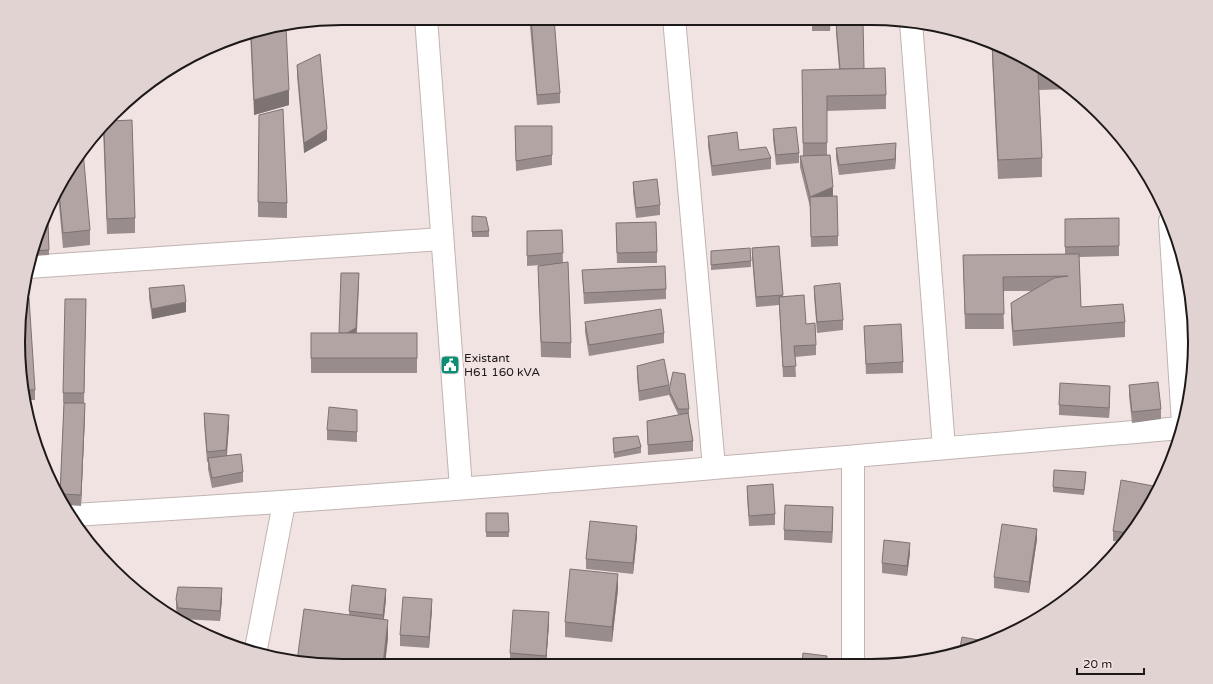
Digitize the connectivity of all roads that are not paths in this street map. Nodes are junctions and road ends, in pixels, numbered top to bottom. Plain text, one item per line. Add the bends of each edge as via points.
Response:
1 (427, 25) edge
2 (675, 25) edge
3 (911, 28) edge
4 (442, 239) junction
5 (1171, 241) edge
6 (34, 267) edge
7 (1182, 405) edge
8 (1176, 429) edge
9 (944, 448) junction
10 (853, 457) junction
11 (714, 467) junction
12 (461, 488) junction
13 (284, 503) junction
14 (76, 515) edge
15 (256, 647) edge
16 (853, 659) edge

1 - 4 street
2 - 11 street
3 - 9 street
4 - 6 street
4 - 12 street
5 - 7 street
8 - 9 street
9 - 10 street
10 - 11 street
10 - 16 street
11 - 12 street
12 - 13 street
13 - 14 street
13 - 15 street

